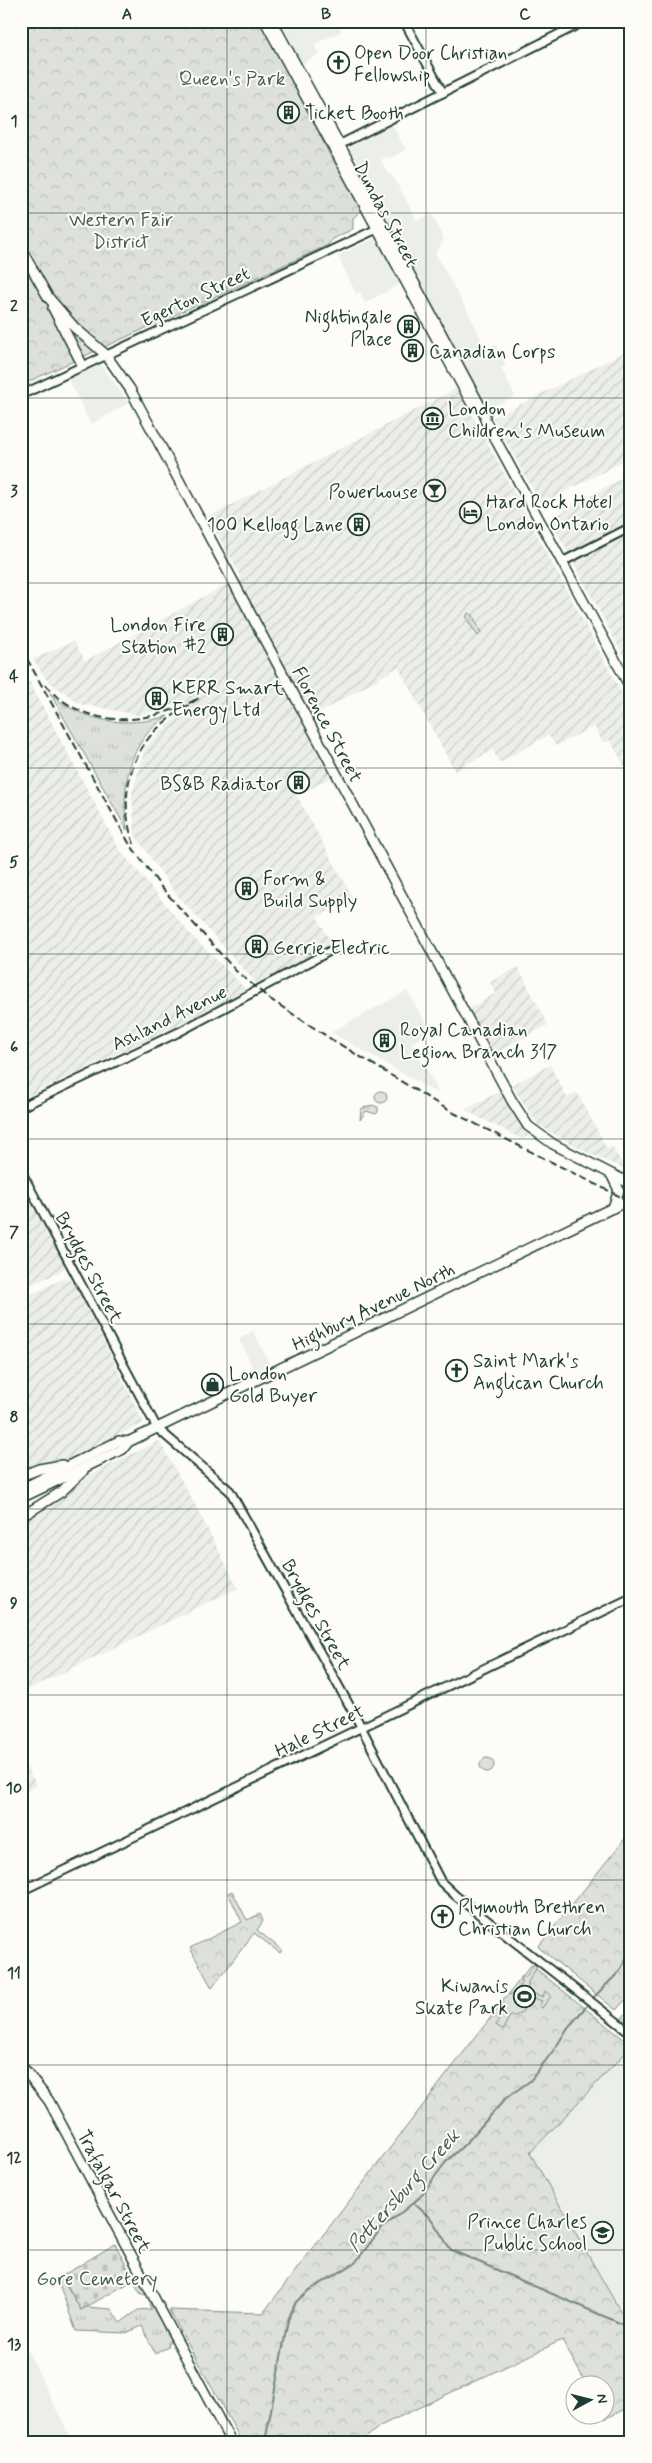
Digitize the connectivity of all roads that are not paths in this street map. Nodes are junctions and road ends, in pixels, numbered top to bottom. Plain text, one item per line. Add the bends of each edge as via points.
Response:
1 (265, 21) edge
2 (272, 21) edge
3 (404, 21) edge
4 (585, 21) edge
5 (443, 93) junction
6 (337, 146) junction
7 (380, 228) junction
8 (21, 249) edge
9 (48, 296) junction
10 (432, 332) junction
11 (447, 344) junction
12 (106, 355) junction
13 (83, 366) junction
14 (21, 395) edge
15 (484, 419) junction
16 (631, 526) edge
17 (562, 562) junction
18 (631, 690) edge
19 (330, 951) dead end
20 (21, 1107) edge
21 (21, 1171) edge
22 (612, 1175) junction
23 (631, 1184) edge
24 (631, 1199) edge
25 (613, 1208) junction
26 (157, 1428) junction
27 (128, 1442) junction
28 (72, 1464) junction
29 (89, 1465) junction
30 (21, 1476) edge
31 (21, 1489) edge
32 (21, 1498) edge
33 (21, 1517) edge
34 (631, 1598) edge
35 (361, 1728) junction
36 (21, 1891) edge
37 (631, 2033) edge
38 (21, 2065) edge
39 (231, 2442) edge

1 - 6 main road, Dundas Street
2 - 6 main road, Dundas Street
3 - 5 street
4 - 5 street
5 - 6 street
6 - 7 main road, Dundas Street
7 - 10 main road, Dundas Street
7 - 11 main road, Dundas Street
7 - 12 street, Egerton Street
8 - 9 main road, Florence Street
9 - 12 main road, Florence Street via 74,327
9 - 13 main road
10 - 11 main road
10 - 15 main road, Dundas Street via 480,418
11 - 15 main road, Dundas Street via 485,415
12 - 13 street, Egerton Street
12 - 22 main road, Florence Street via 130,389 512,1101 528,1126 553,1144
13 - 14 street, Egerton Street
15 - 17 main road, Dundas Street
16 - 17 street
17 - 18 main road, Dundas Street
19 - 20 street, Ashland Avenue via 179,1032
21 - 26 street, Brydges Street
22 - 23 main road, Florence Street
22 - 25 main road via 619,1190
24 - 25 main road, Highbury Avenue North
25 - 26 main road, Highbury Avenue North
26 - 27 main road, Highbury Avenue North
26 - 35 street, Brydges Street via 230,1490
27 - 28 main road, Highbury Avenue North via 119,1442
27 - 29 main road, Highbury Avenue North via 123,1449
28 - 30 main road via 39,1469
28 - 31 main road, Highbury Avenue North
29 - 32 main road, Highbury Avenue North
29 - 33 main road via 61,1492
34 - 35 street, Hale Street
35 - 36 street, Hale Street
35 - 37 street, Brydges Street via 441,1882
38 - 39 main road, Trafalgar Street via 49,2102

